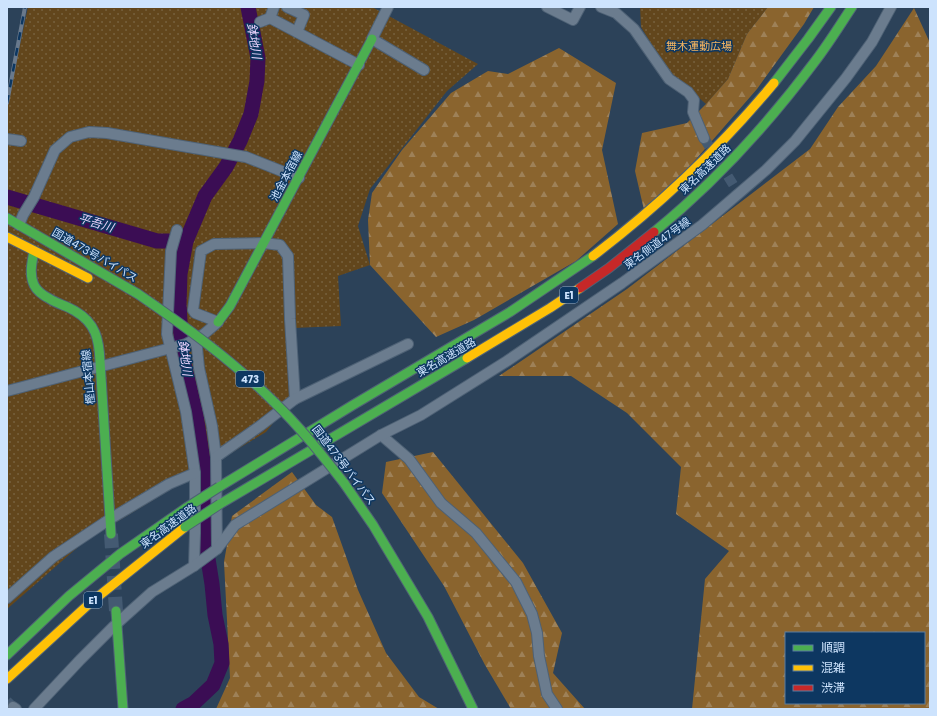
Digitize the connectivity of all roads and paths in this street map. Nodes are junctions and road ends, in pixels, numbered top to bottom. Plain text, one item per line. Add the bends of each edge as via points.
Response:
1 (274, 7) edge
2 (287, 7) edge
3 (388, 7) edge
4 (547, 7) edge
5 (580, 7) edge
6 (601, 7) edge
7 (831, 7) edge
8 (852, 7) edge
9 (891, 7) edge
10 (617, 10) edge
11 (297, 32) junction
12 (372, 40) junction
13 (359, 64) junction
14 (424, 70) dead end
15 (704, 138) tunnel mouth
16 (7, 139) edge
17 (21, 141) dead end
18 (299, 178) junction
19 (7, 218) edge
20 (19, 225) junction
21 (177, 230) dead end
22 (7, 237) edge
23 (264, 243) junction
24 (34, 251) junction
25 (97, 283) dead end
26 (158, 319) dead end
27 (218, 322) junction
28 (182, 338) junction
29 (196, 338) junction
30 (408, 344) dead end
31 (169, 349) junction
32 (208, 356) dead end
33 (100, 366) junction
34 (7, 391) edge
35 (295, 399) junction
36 (266, 409) dead end
37 (281, 424) dead end
38 (290, 434) dead end
39 (381, 435) junction
40 (216, 457) junction
41 (195, 473) junction
42 (327, 477) dead end
43 (110, 519) junction
44 (111, 534) tunnel mouth
45 (217, 549) junction
46 (194, 566) junction
47 (7, 598) edge
48 (116, 611) tunnel mouth
49 (116, 624) junction
50 (434, 650) dead end
51 (7, 655) edge
52 (7, 679) edge
53 (34, 709) edge
54 (123, 709) edge
55 (466, 709) edge
56 (472, 709) edge
57 (556, 709) edge

1 - 11 street via 265,20
2 - 11 street via 304,15
3 - 12 street
4 - 5 street via 573,20
6 - 10 street
7 - 51 main road, 東名高速道路 / E1, bridge via 783,74 748,115 686,179 616,239 526,301 316,426 186,508 126,549 63,602
8 - 52 main road, 東名高速道路 / E1, bridge via 817,59 742,150 696,195 609,268 485,348 185,527 90,602
9 - 39 street, 東名側道47号線 via 872,42 795,140 766,170 702,226 507,361 421,415
10 - 15 street via 634,29 669,79 688,92 694,100 693,112
11 - 13 street
12 - 13 main road, 池金本宿線
12 - 14 street
13 - 18 main road, 池金本宿線
16 - 17 street
18 - 20 street via 246,157 89,132 70,137 56,150
18 - 23 main road, 池金本宿線
19 - 20 main road, 国道473号バイパス / 473
20 - 56 main road, 国道473号バイパス / 473, bridge via 175,318 253,381 294,422 323,454 373,525 428,617
21 - 31 street via 171,252 167,334
22 - 24 main road
23 - 27 main road, 池金本宿線 via 230,306
23 - 27 street via 214,244 201,251 193,310
23 - 35 street via 280,245 288,256
24 - 25 main road
24 - 33 main road, 樫山本宿線 via 30,264 33,285 40,294 77,312 89,323 96,334
26 - 28 main road
27 - 29 street
28 - 29 street
28 - 31 street
28 - 32 main road
29 - 40 street via 199,368
30 - 35 street
31 - 33 street
31 - 41 street via 186,412
33 - 34 street
33 - 43 main road, 樫山本宿線
35 - 40 street
36 - 37 main road
38 - 42 main road, 国道473号バイパス
39 - 45 street, 東名側道47号線 via 235,525
39 - 57 street via 409,459 441,503 476,533 516,582 532,614 547,694
40 - 45 street
41 - 43 street via 169,484
41 - 46 street
43 - 44 main road, 樫山本宿線
43 - 47 street via 53,557
45 - 46 street, 東名側道47号線
46 - 49 street, 東名側道47号線 via 152,592
48 - 49 main road
49 - 53 street, 東名側道47号線
49 - 54 main road
50 - 55 main road

